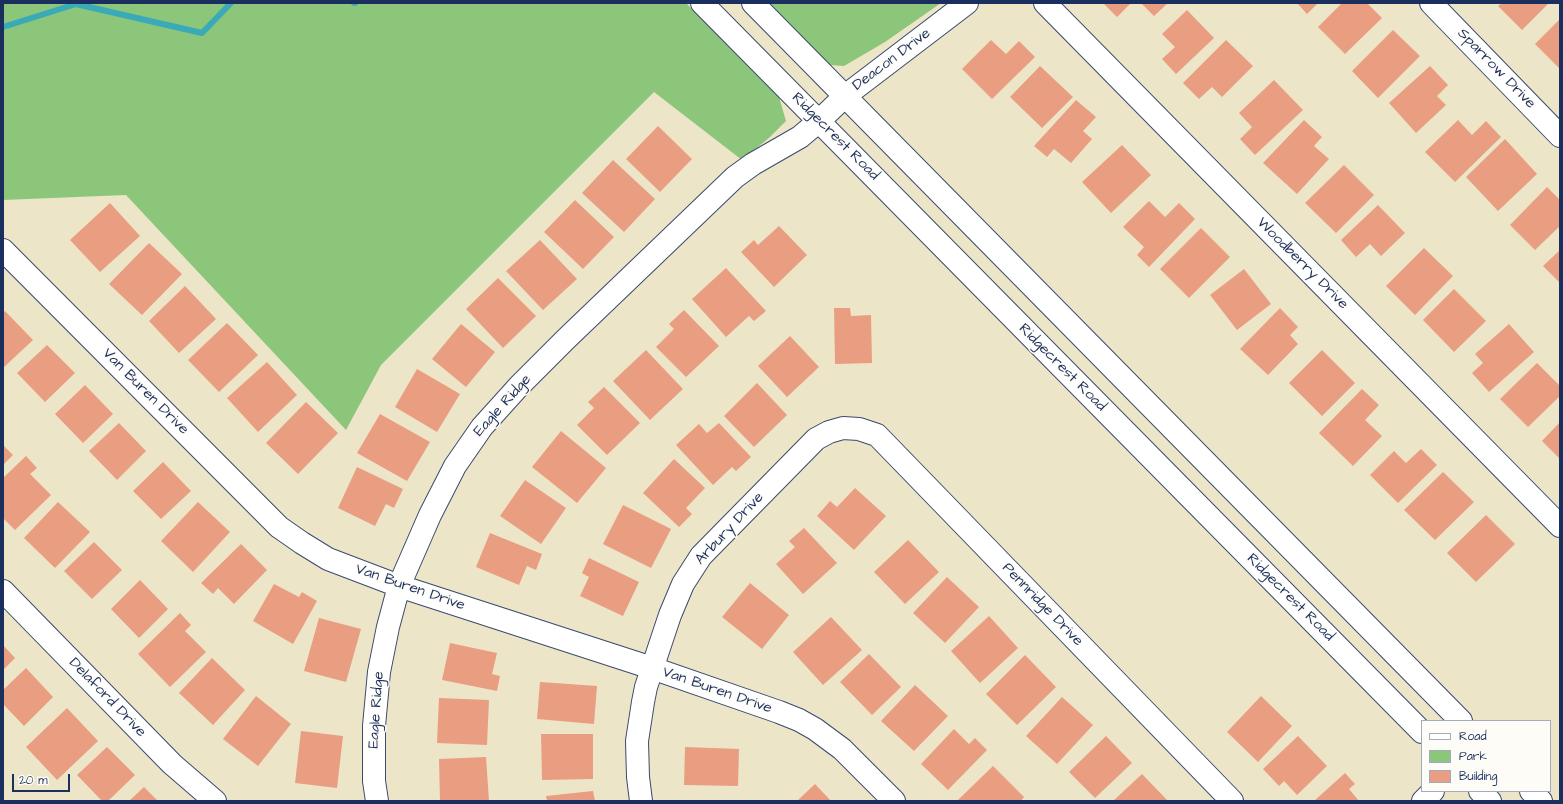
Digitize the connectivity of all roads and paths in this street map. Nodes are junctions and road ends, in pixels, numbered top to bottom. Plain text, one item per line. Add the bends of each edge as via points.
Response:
1 (702, 3) edge
2 (753, 3) edge
3 (967, 3) edge
4 (1045, 3) edge
5 (1431, 3) edge
6 (845, 96) junction
7 (819, 121) junction
8 (1560, 136) edge
9 (3, 250) edge
10 (843, 428) joint
11 (1560, 526) edge
12 (399, 586) junction
13 (3, 591) edge
14 (652, 668) junction
15 (1461, 720) edge
16 (1421, 731) edge
17 (1432, 792) edge
18 (1481, 792) edge
19 (1532, 792) edge
20 (215, 801) edge
21 (377, 801) edge
22 (641, 801) edge
23 (894, 801) edge
24 (1232, 801) edge
25 (1423, 801) edge
26 (1490, 801) edge
27 (1541, 801) edge

1 - 7 street, Ridgecrest Road
2 - 6 street
3 - 6 street, Deacon Drive
4 - 11 street, Woodberry Drive
5 - 8 street, Sparrow Drive
6 - 7 street, Deacon Drive
6 - 15 street
7 - 12 street, Eagle Ridge via 735,177 519,386 482,426 455,466
7 - 16 street, Ridgecrest Road
9 - 12 street, Van Buren Drive via 279,526 328,559
10 - 14 street, Arbury Drive via 829,432 816,440 701,556 683,584
10 - 24 street, Pennridge Drive via 859,429 877,435
12 - 14 street, Van Buren Drive
12 - 21 street, Eagle Ridge via 379,672 374,726 374,781
13 - 20 street, Delaford Drive via 172,764
14 - 22 street, Arbury Drive via 637,741
14 - 23 street, Van Buren Drive via 778,712 815,729 842,749
17 - 25 street
18 - 26 street
19 - 27 street

